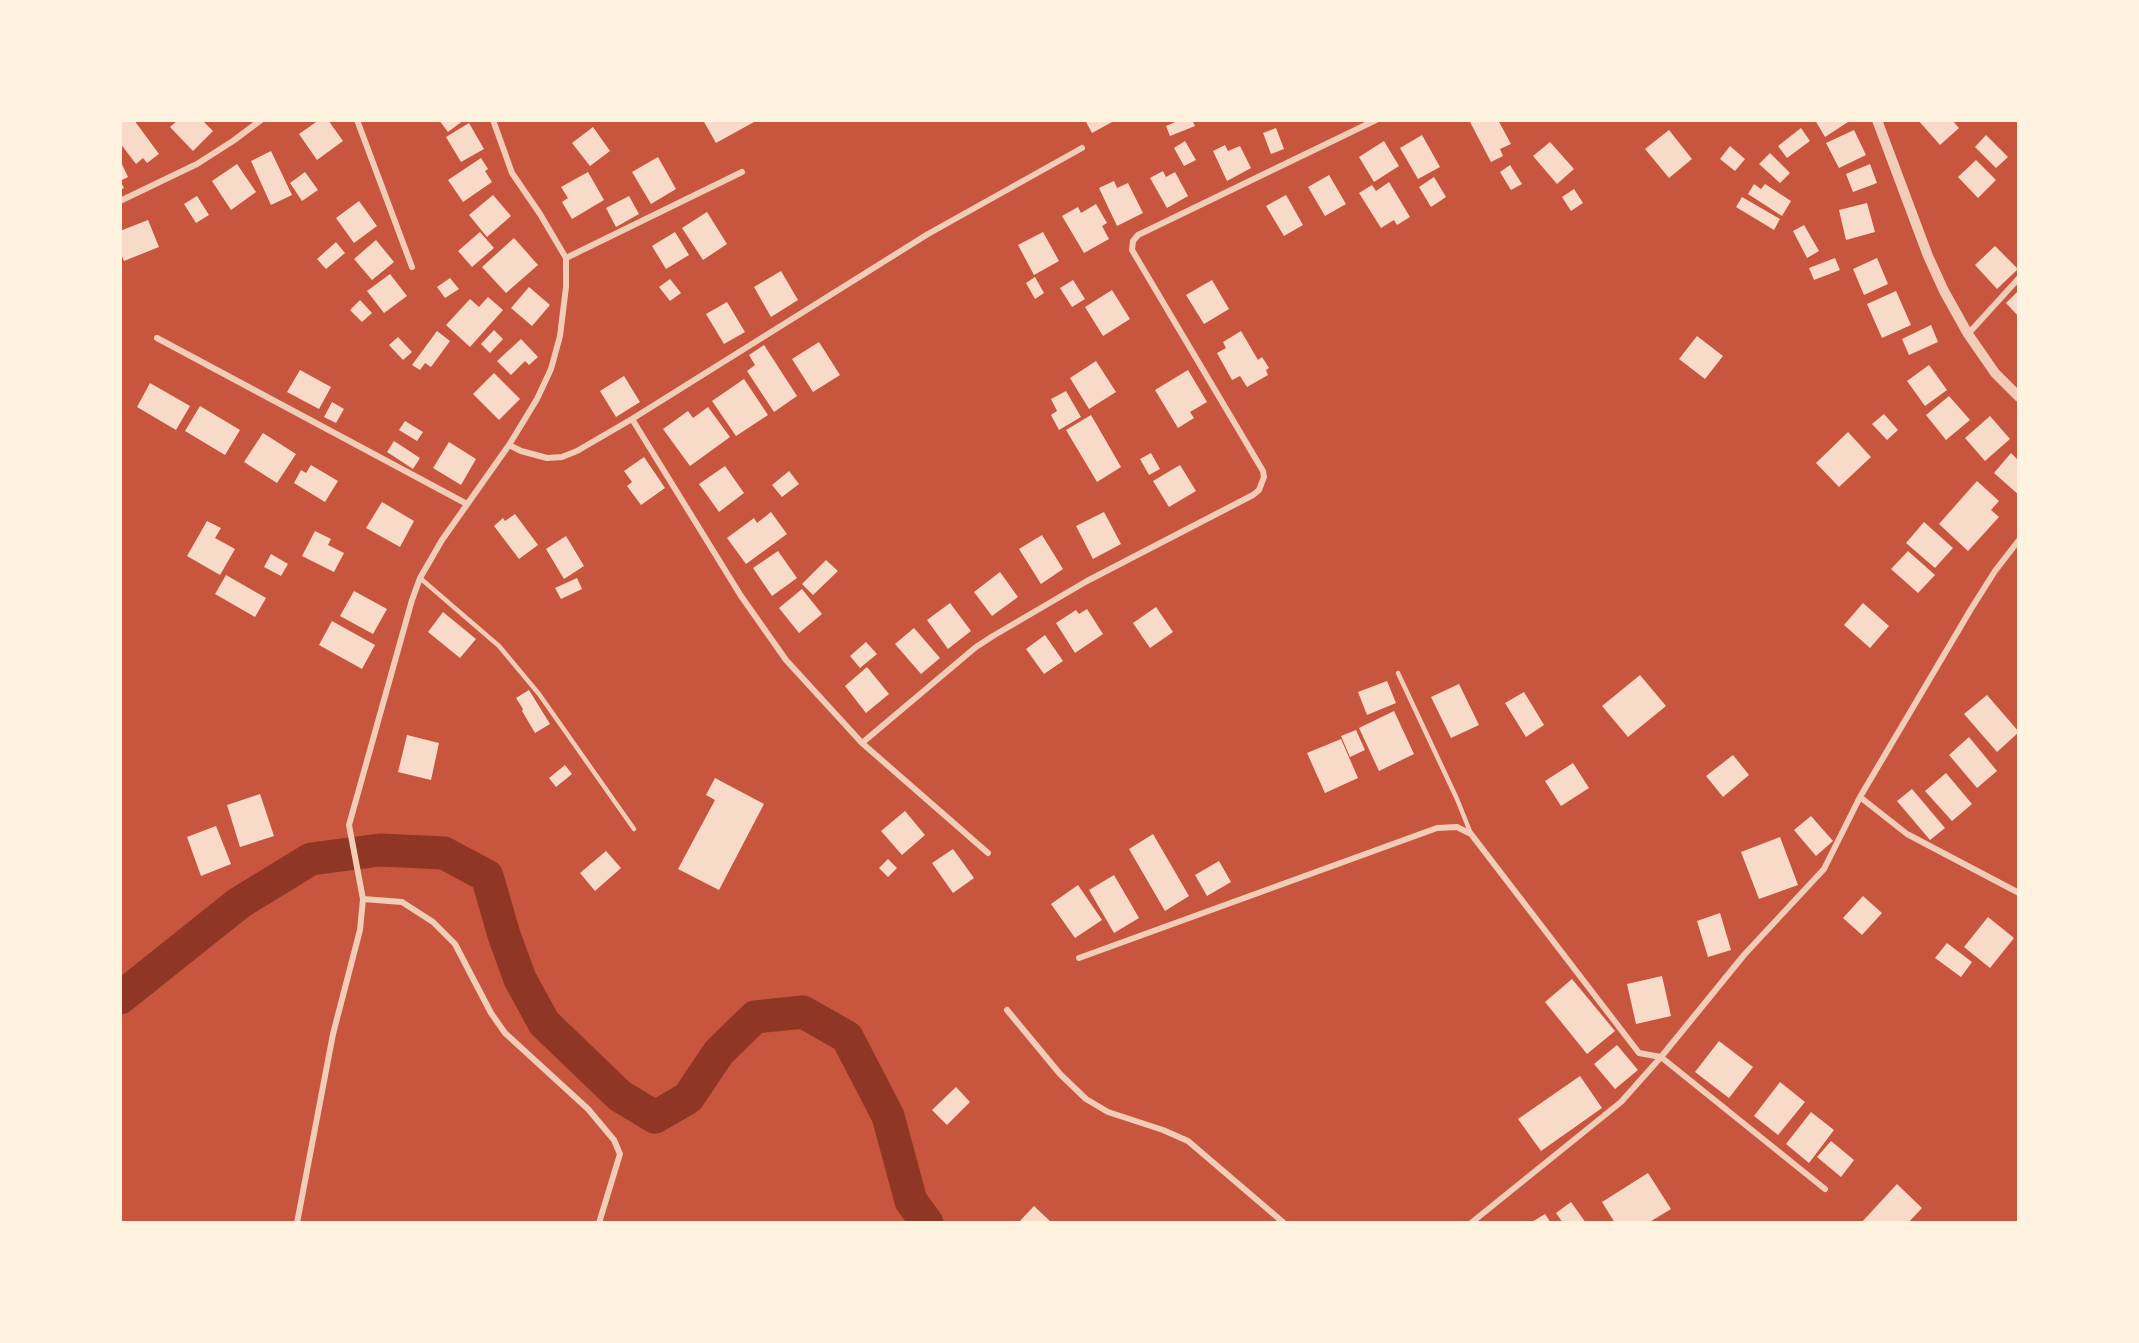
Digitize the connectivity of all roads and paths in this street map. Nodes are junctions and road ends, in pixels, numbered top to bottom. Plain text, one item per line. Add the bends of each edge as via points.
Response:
1 (261, 120) edge
2 (357, 120) edge
3 (493, 120) edge
4 (1376, 120) edge
5 (1877, 120) edge
6 (1082, 148) dead end
7 (742, 172) dead end
8 (120, 201) edge
9 (566, 258) junction
10 (412, 267) dead end
11 (2019, 278) edge
12 (1968, 334) junction
13 (157, 338) dead end
14 (2019, 397) edge
15 (632, 419) junction
16 (509, 445) junction
17 (467, 504) junction
18 (2019, 540) edge
19 (420, 578) junction
20 (1398, 673) dead end
21 (862, 743) junction
22 (1860, 797) junction
23 (634, 829) dead end
24 (1471, 834) junction
25 (988, 854) dead end
26 (2019, 893) edge
27 (363, 899) junction
28 (1079, 958) dead end
29 (1007, 1010) dead end
30 (1660, 1057) junction
31 (1825, 1189) dead end
32 (297, 1223) edge
33 (598, 1223) edge
34 (1284, 1223) edge
35 (1470, 1223) edge

1 - 8 street via 197,164
2 - 10 street
3 - 9 street via 512,172
4 - 21 street via 1138,235 1133,242 1132,250 1263,471 1262,484 1253,495 1087,581 993,636
5 - 12 street via 1928,256
6 - 15 street via 928,234
7 - 9 street
9 - 16 street via 560,336 551,369
11 - 12 street
12 - 14 street via 1995,374
13 - 17 street
15 - 16 street via 562,457 547,458
15 - 21 street via 741,596 786,660
16 - 17 street
17 - 19 street
18 - 22 street via 1971,609
19 - 23 lane via 499,646 539,694
19 - 27 street via 349,825
20 - 24 lane
21 - 25 street
22 - 26 street via 1908,834
22 - 30 street via 1824,869 1744,955
24 - 28 street via 1457,827 1437,828
24 - 30 street via 1640,1053
27 - 32 street via 360,930 333,1034
27 - 33 street via 402,902 433,922 455,944 505,1033 588,1109 614,1140 620,1154
29 - 34 street via 1086,1099 1108,1112 1188,1141
30 - 31 street
30 - 35 street via 1621,1101

